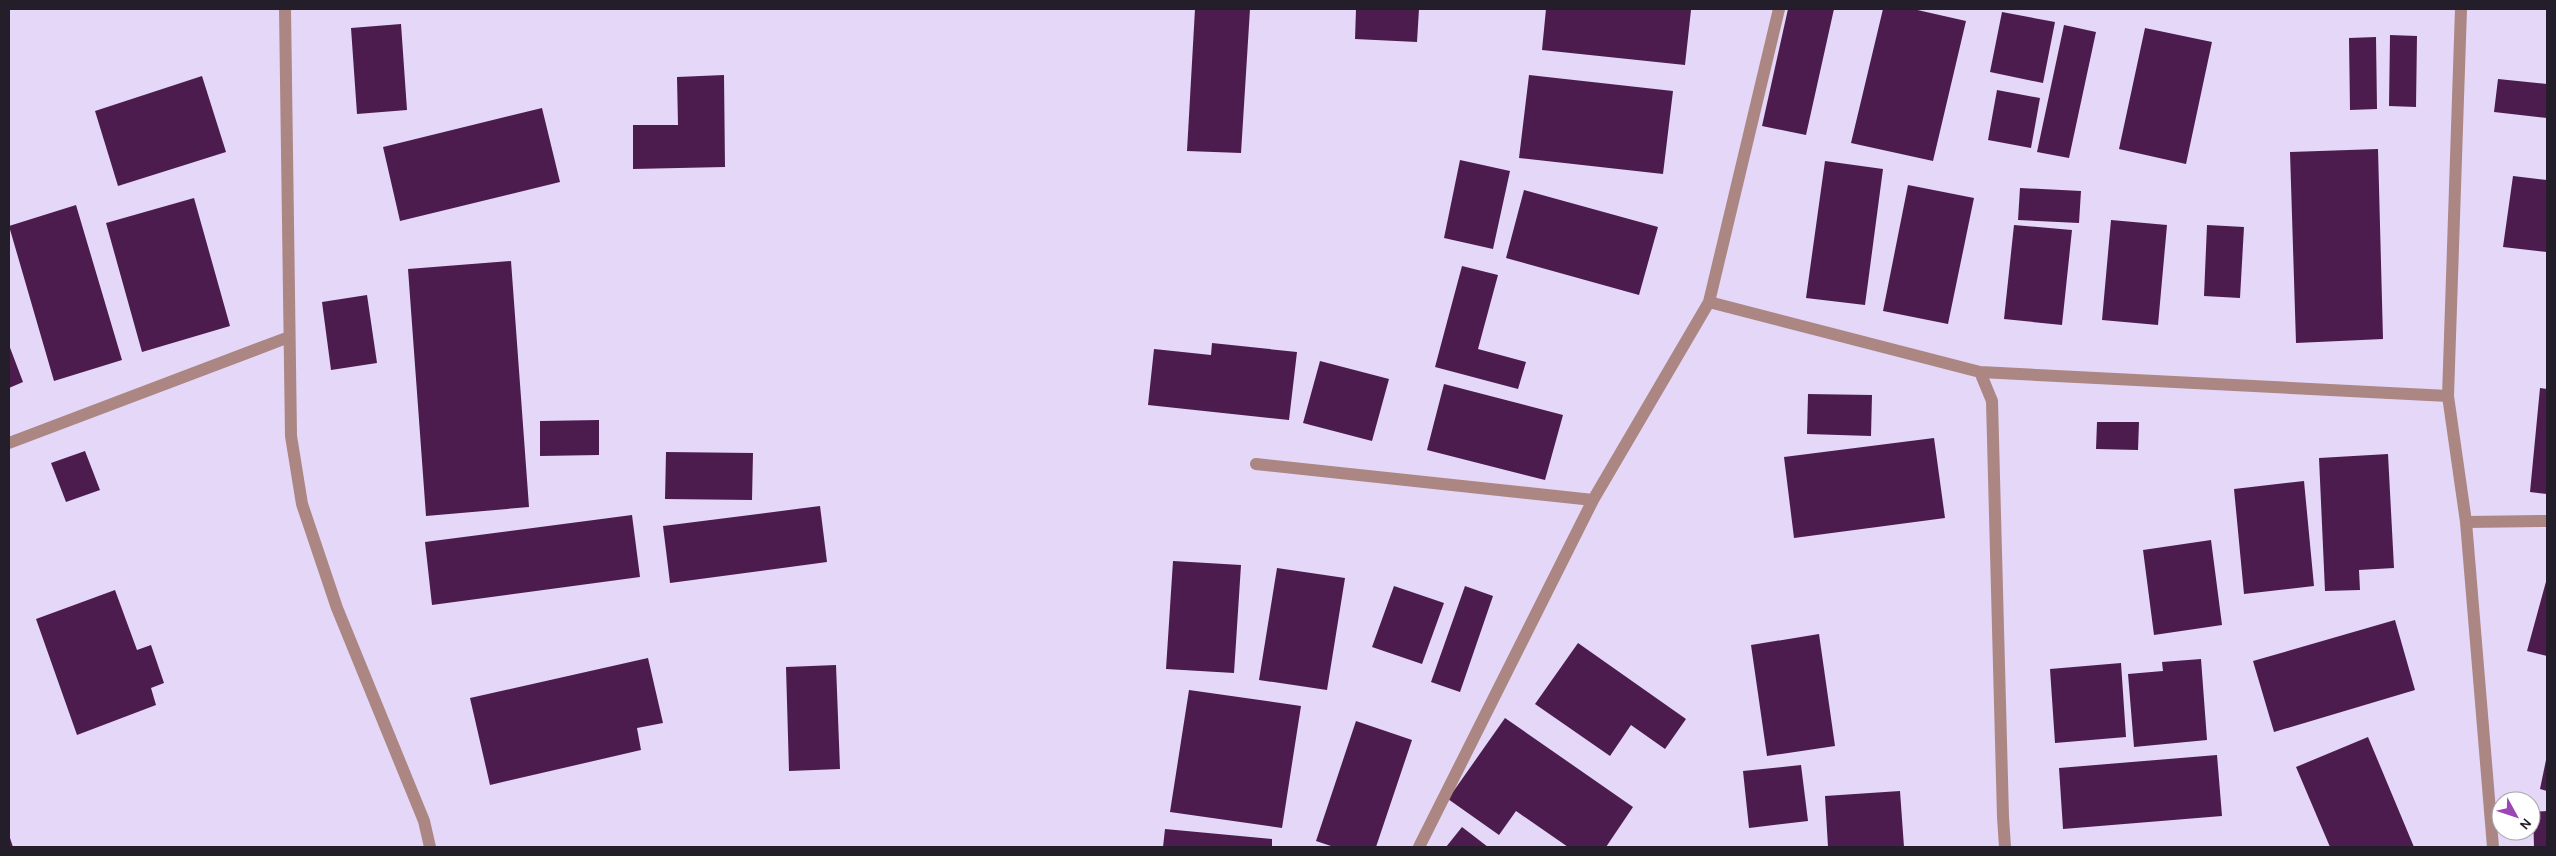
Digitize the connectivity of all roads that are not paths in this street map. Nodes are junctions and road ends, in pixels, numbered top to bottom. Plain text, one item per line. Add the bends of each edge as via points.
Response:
1 (285, 9) edge
2 (1779, 9) edge
3 (2461, 9) edge
4 (1709, 302) junction
5 (290, 337) junction
6 (1980, 372) junction
7 (2448, 396) junction
8 (9, 443) edge
9 (1256, 464) dead end
10 (1593, 500) junction
11 (2547, 521) edge
12 (2466, 522) junction
13 (430, 847) edge
14 (1419, 847) edge
15 (2006, 847) edge
16 (2493, 847) edge

1 - 5 street
2 - 4 street
3 - 7 street
4 - 6 street
4 - 10 street
5 - 8 street
5 - 13 street via 291,436 302,504 337,608 424,821
6 - 7 street
6 - 15 street via 1992,402 2002,816
7 - 12 street
9 - 10 street
10 - 14 street
11 - 12 street
12 - 16 street

